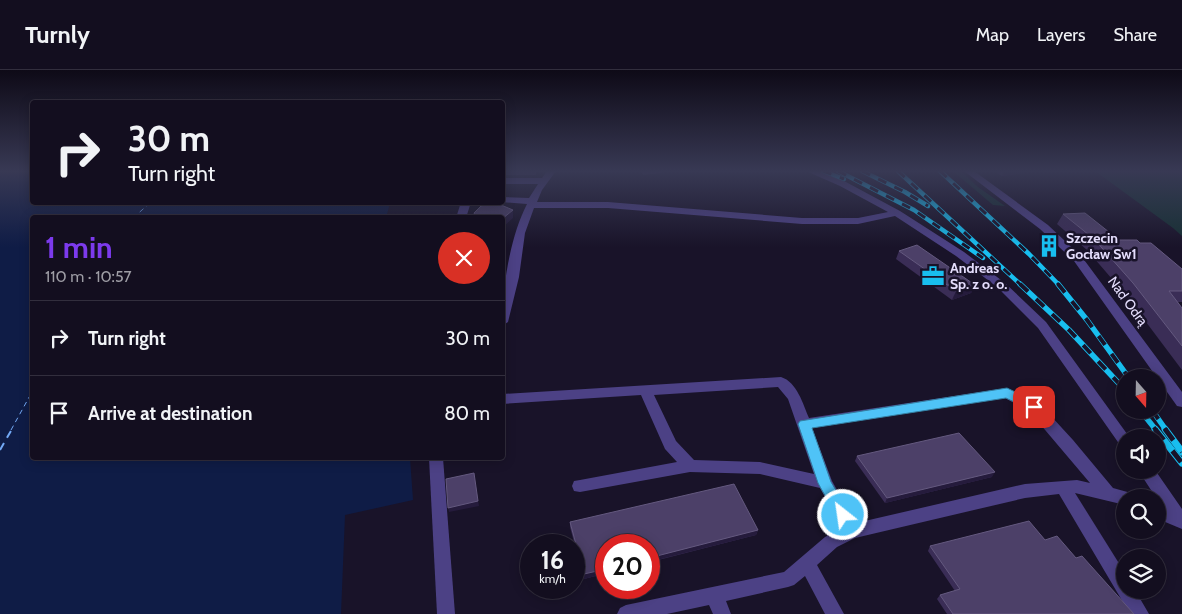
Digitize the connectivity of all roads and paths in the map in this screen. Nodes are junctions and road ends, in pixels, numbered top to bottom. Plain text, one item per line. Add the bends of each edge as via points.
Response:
1 (536, 196) edge
2 (865, 196) edge
3 (1002, 196) edge
4 (505, 200) edge
5 (532, 203) junction
6 (897, 213) junction
7 (505, 310) edge
8 (644, 390) junction
9 (505, 400) edge
10 (1182, 402) edge
11 (804, 424) junction
12 (1116, 429) edge
13 (436, 460) edge
14 (690, 466) junction
15 (1152, 479) edge
16 (825, 483) junction
17 (580, 486) dead end
18 (1063, 487) junction
19 (1107, 492) junction
20 (1116, 495) edge
21 (1166, 515) edge
22 (1182, 522) edge
23 (852, 531) junction
24 (807, 563) junction
25 (714, 595) junction
26 (446, 614) edge
27 (626, 614) edge
28 (722, 614) edge
29 (835, 614) edge
30 (1140, 614) edge

1 - 5 street
2 - 6 street
3 - 10 street, Nad Odrą via 1072,252
4 - 5 street
5 - 6 street via 608,205 802,221 858,221
5 - 7 street via 520,233
6 - 12 street via 988,275 1024,306 1042,325
8 - 9 street
8 - 11 street via 781,382 794,397
8 - 14 street via 670,445
11 - 16 street
11 - 19 street via 1007,393 1034,407
13 - 26 street
14 - 16 street via 760,468
14 - 17 street
15 - 22 street
16 - 23 street
18 - 19 street via 1077,486
18 - 23 street via 1025,491
18 - 30 street
19 - 20 street
21 - 22 street
23 - 24 street via 831,542
24 - 25 street via 788,579
24 - 29 street
25 - 27 street
25 - 28 street

